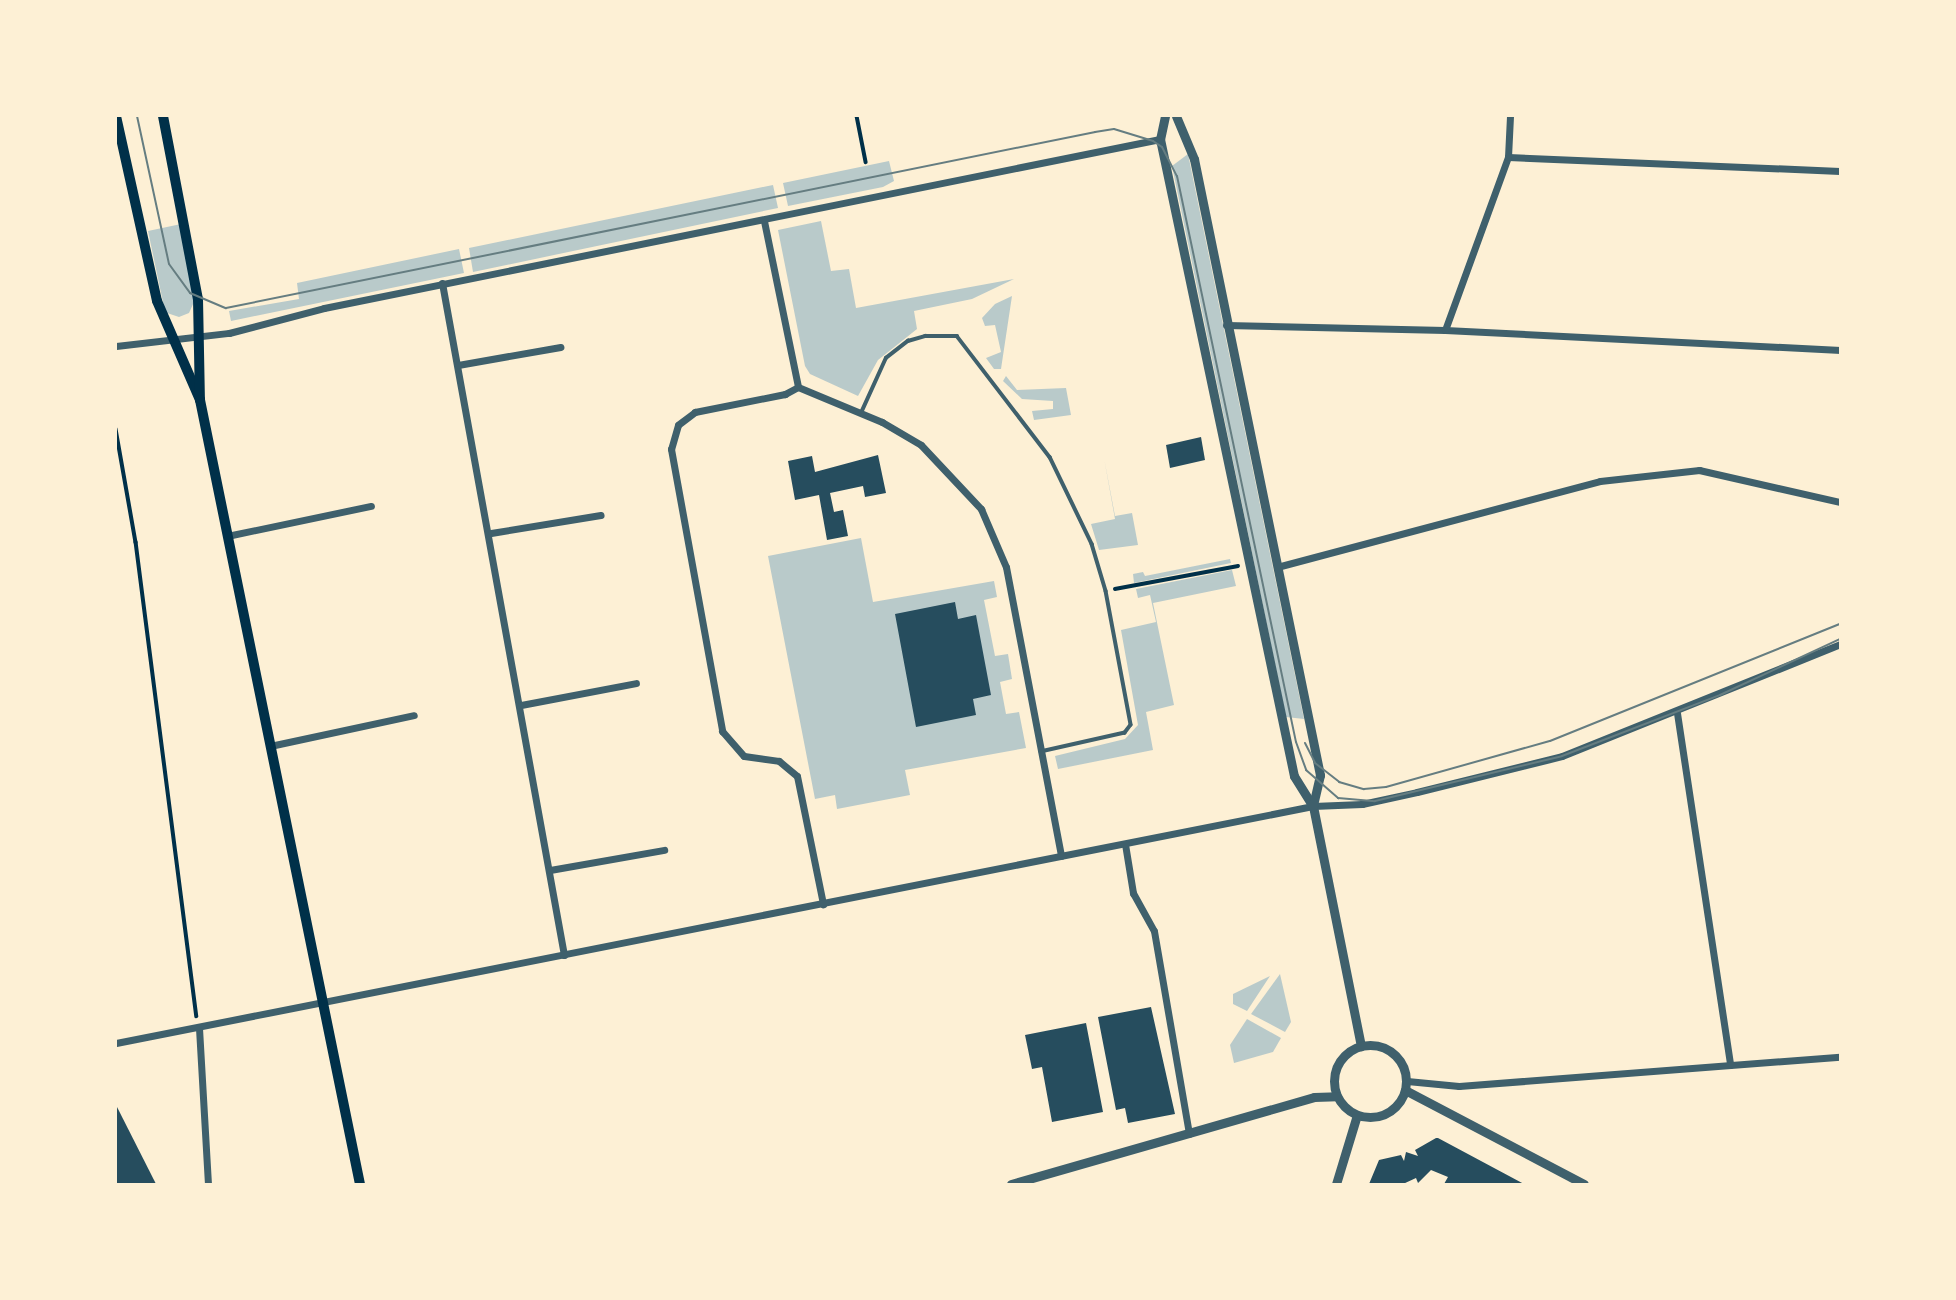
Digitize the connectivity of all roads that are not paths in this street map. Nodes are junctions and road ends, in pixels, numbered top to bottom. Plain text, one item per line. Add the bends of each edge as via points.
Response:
1 (117, 116) edge
2 (163, 116) edge
3 (1165, 116) edge
4 (1176, 116) edge
5 (1510, 116) edge
6 (1160, 139) junction
7 (1508, 156) junction
8 (1840, 171) edge
9 (764, 221) junction
10 (442, 284) junction
11 (1226, 325) junction
12 (1445, 330) junction
13 (201, 337) junction
14 (174, 341) junction
15 (116, 346) edge
16 (560, 347) dead end
17 (1840, 350) edge
18 (458, 365) junction
19 (798, 387) junction
20 (200, 400) junction
21 (861, 413) junction
22 (1840, 502) edge
23 (371, 506) dead end
24 (601, 515) dead end
25 (491, 533) junction
26 (227, 536) junction
27 (1276, 567) junction
28 (1840, 644) edge
29 (636, 683) dead end
30 (522, 705) junction
31 (1677, 713) junction
32 (414, 715) dead end
33 (270, 746) junction
34 (1041, 752) junction
35 (1313, 806) junction
36 (1125, 844) junction
37 (664, 850) dead end
38 (1061, 856) junction
39 (550, 870) junction
40 (822, 904) junction
41 (564, 955) junction
42 (323, 1003) junction
43 (199, 1028) junction
44 (116, 1043) edge
45 (1361, 1046) junction
46 (1840, 1058) edge
47 (1730, 1065) junction
48 (1406, 1085) junction
49 (1337, 1096) junction
50 (1357, 1115) junction
51 (1189, 1134) junction
52 (208, 1185) edge
53 (360, 1185) edge
54 (1011, 1185) edge
55 (1336, 1185) edge
56 (1584, 1185) edge

1 - 14 main road via 154,291
2 - 13 main road via 197,288
3 - 6 street
4 - 11 street via 1194,159
5 - 7 street
6 - 9 street
6 - 35 street via 1294,776
7 - 8 street
7 - 12 street
9 - 10 street
9 - 19 street
10 - 13 street
10 - 18 street
11 - 12 street
11 - 27 street
12 - 17 street
13 - 14 street
13 - 20 main road
14 - 15 street
14 - 20 main road
16 - 18 street
18 - 25 street
19 - 21 street
19 - 40 street via 785,394 695,412 678,425 671,449 722,731 744,757 779,761 797,776
20 - 26 main road
21 - 34 street via 921,444 962,483 981,509 1006,568
21 - 34 lane via 886,358 908,341 957,336 1051,457 1092,544 1106,591 1131,725 1125,733
22 - 27 street via 1699,470 1600,481
23 - 26 street
24 - 25 street
25 - 30 street
26 - 33 main road
27 - 35 street via 1320,775
28 - 31 street
29 - 30 street
30 - 39 street
31 - 35 street via 1520,767 1362,804
31 - 47 street
32 - 33 street
33 - 42 main road
34 - 38 street
35 - 36 street
35 - 45 street
36 - 38 street
36 - 51 street via 1133,893 1154,931
37 - 39 street
38 - 40 street
39 - 41 street
40 - 41 street
41 - 42 street
42 - 43 street
42 - 53 main road
43 - 44 street
43 - 52 street
45 - 48 street via 1377,1045 1395,1054
45 - 49 street via 1349,1051 1336,1067
46 - 47 street
47 - 48 street via 1459,1086
48 - 50 street via 1398,1105 1384,1115
48 - 56 street
49 - 50 street
49 - 51 street via 1314,1097
50 - 55 street
51 - 54 street

